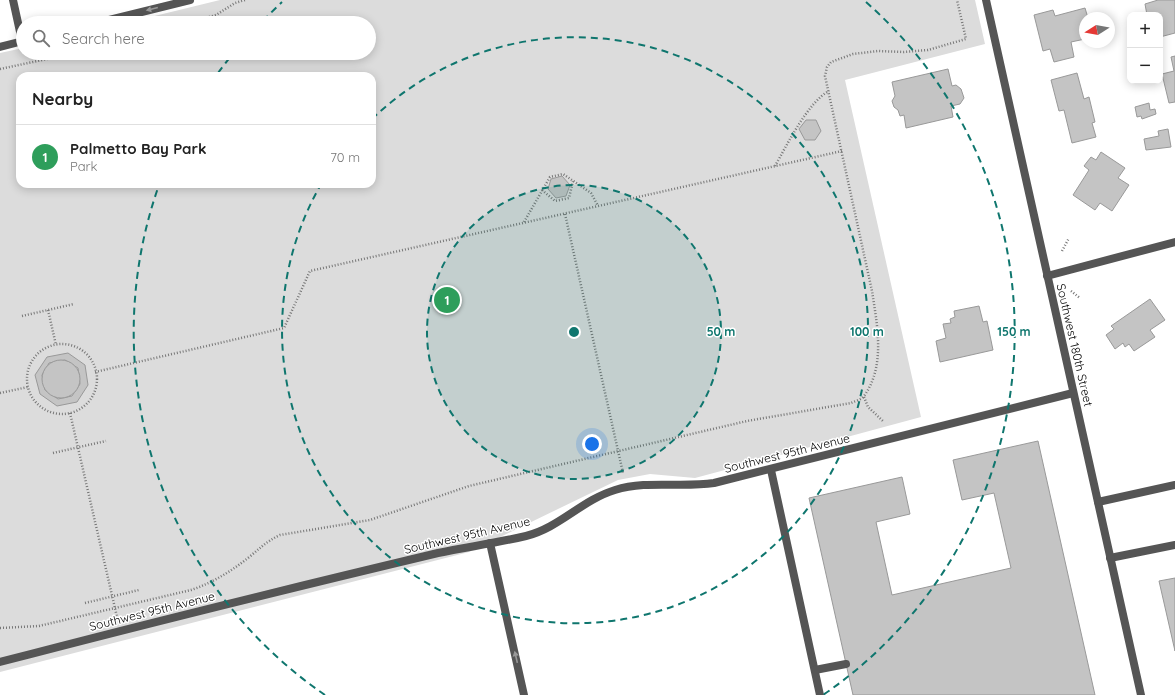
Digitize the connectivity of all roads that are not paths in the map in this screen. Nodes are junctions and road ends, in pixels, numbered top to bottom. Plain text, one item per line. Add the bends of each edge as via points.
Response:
1 (13, 0) edge
2 (190, 0) edge
3 (986, 0) edge
4 (17, 16) edge
5 (125, 16) edge
6 (16, 43) edge
7 (0, 47) edge
8 (1175, 242) edge
9 (1047, 276) junction
10 (1073, 393) junction
11 (771, 470) junction
12 (1175, 484) edge
13 (1098, 502) junction
14 (490, 543) junction
15 (1175, 545) edge
16 (1110, 558) junction
17 (0, 662) edge
18 (846, 664) dead end
19 (815, 670) junction
20 (524, 695) edge
21 (820, 695) edge
22 (1141, 695) edge

1 - 4 street
2 -> 5 street
3 - 9 street, Southwest 180th Street
6 - 7 street
8 - 9 street
9 - 10 street, Southwest 180th Street
10 - 11 street, Southwest 95th Avenue
10 - 13 street, Southwest 180th Street
11 - 14 street, Southwest 95th Avenue via 699,486 647,484 614,490 541,531
11 - 19 street
12 - 13 street
13 - 16 street, Southwest 180th Street
14 - 17 street, Southwest 95th Avenue via 440,553
20 -> 14 street
15 - 16 street
16 - 22 street, Southwest 180th Street
18 - 19 street
19 - 21 street

